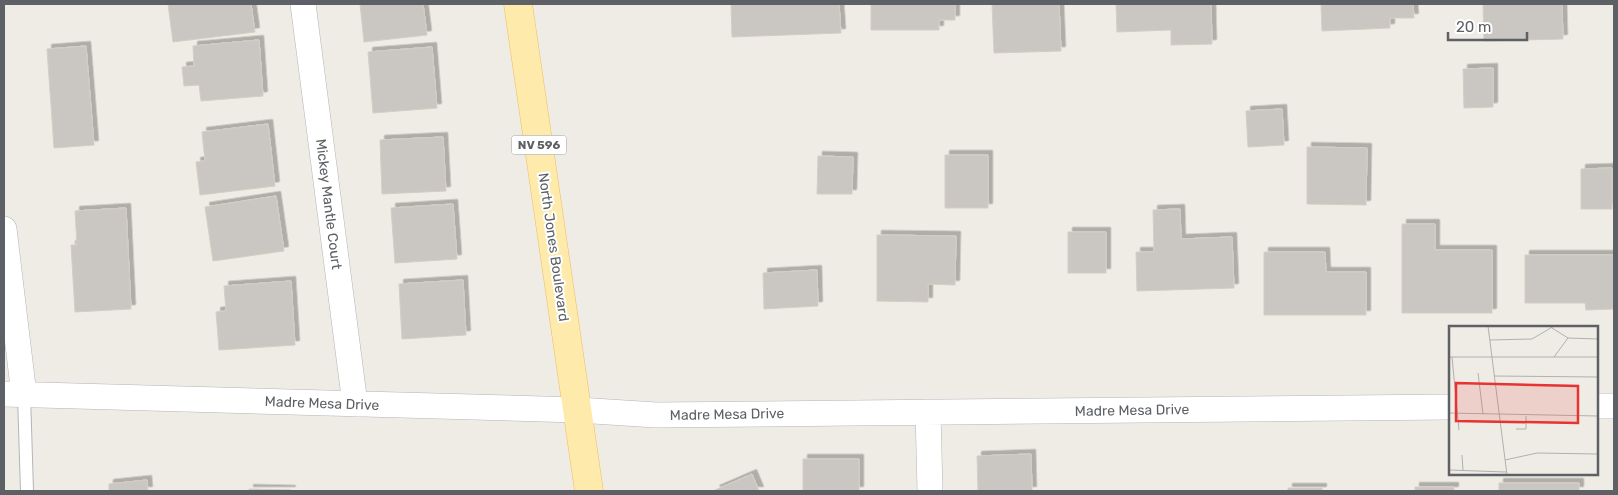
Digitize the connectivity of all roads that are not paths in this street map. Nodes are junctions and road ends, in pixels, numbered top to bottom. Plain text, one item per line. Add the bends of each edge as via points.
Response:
1 (304, 4) edge
2 (518, 4) edge
3 (4, 229) edge
4 (14, 394) edge
5 (355, 404) junction
6 (1598, 406) edge
7 (1614, 406) edge
8 (1449, 407) edge
9 (578, 410) junction
10 (928, 412) junction
11 (27, 491) edge
12 (589, 491) edge
13 (930, 491) edge

1 - 5 street, Mickey Mantle Court
2 - 9 main road, North Jones Boulevard / NV 596
3 - 4 street
4 - 5 street, Madre Mesa Drive
4 - 11 lane
5 - 9 street, Madre Mesa Drive
6 - 7 street
8 - 10 street, Madre Mesa Drive
9 - 10 street, Madre Mesa Drive via 656,415
9 - 12 main road, North Jones Boulevard / NV 596
10 - 13 street

